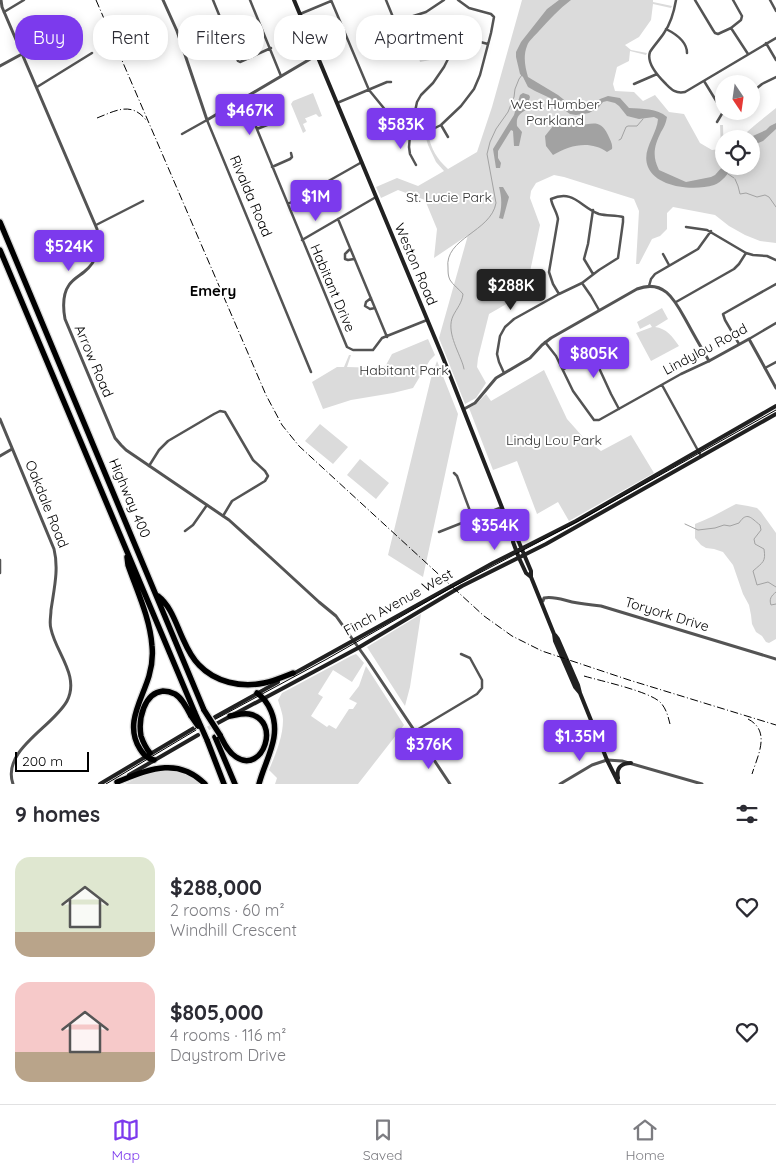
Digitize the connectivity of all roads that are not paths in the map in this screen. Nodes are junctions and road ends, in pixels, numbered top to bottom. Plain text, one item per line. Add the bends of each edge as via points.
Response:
1 (1, 0) edge
2 (24, 0) edge
3 (163, 0) edge
4 (213, 0) edge
5 (250, 0) edge
6 (294, 0) edge
7 (331, 0) edge
8 (386, 0) edge
9 (444, 0) edge
10 (458, 0) edge
11 (676, 0) edge
12 (695, 0) edge
13 (733, 0) edge
14 (770, 0) edge
15 (1, 7) edge
16 (776, 11) edge
17 (4, 12) junction
18 (300, 14) joint
19 (391, 15) edge
20 (416, 15) edge
21 (731, 28) junction
22 (666, 29) junction
23 (15, 38) edge
24 (776, 38) edge
25 (766, 43) junction
26 (488, 44) junction
27 (270, 48) junction
28 (92, 53) dead end
29 (687, 53) dead end
30 (748, 54) junction
31 (15, 58) edge
32 (25, 60) edge
33 (308, 60) edge
34 (319, 60) edge
35 (776, 60) edge
36 (0, 66) edge
37 (657, 74) junction
38 (281, 76) junction
39 (776, 77) edge
40 (704, 81) junction
41 (392, 82) dead end
42 (634, 84) dead end
43 (760, 86) edge
44 (36, 87) junction
45 (369, 90) junction
46 (715, 98) edge
47 (241, 100) junction
48 (337, 103) junction
49 (278, 118) dead end
50 (207, 120) junction
51 (441, 124) junction
52 (257, 129) junction
53 (412, 130) junction
54 (182, 134) dead end
55 (448, 137) dead end
56 (291, 153) dead end
57 (362, 162) junction
58 (416, 165) dead end
59 (272, 167) junction
60 (376, 197) junction
61 (142, 201) dead end
62 (288, 204) junction
63 (592, 210) junction
64 (338, 219) junction
65 (0, 222) edge
66 (96, 225) junction
67 (686, 227) dead end
68 (711, 232) junction
69 (302, 240) junction
70 (350, 249) junction
71 (0, 250) edge
72 (746, 253) junction
73 (663, 254) dead end
74 (354, 258) junction
75 (776, 260) edge
76 (669, 266) junction
77 (593, 274) junction
78 (582, 284) junction
79 (776, 284) edge
80 (649, 286) junction
81 (559, 294) junction
82 (371, 298) junction
83 (676, 302) junction
84 (375, 308) junction
85 (599, 310) junction
86 (428, 320) junction
87 (776, 323) edge
88 (386, 337) junction
89 (749, 339) junction
90 (545, 342) junction
91 (739, 344) junction
92 (709, 361) junction
93 (776, 362) edge
94 (765, 368) junction
95 (563, 370) junction
96 (312, 372) dead end
97 (504, 373) junction
98 (662, 385) junction
99 (776, 388) edge
100 (776, 406) edge
101 (464, 409) junction
102 (619, 409) junction
103 (776, 414) edge
104 (0, 419) edge
105 (12, 449) junction
106 (699, 451) junction
107 (0, 456) edge
108 (702, 456) junction
109 (149, 466) junction
110 (454, 473) dead end
111 (207, 505) junction
112 (502, 507) junction
113 (223, 516) junction
114 (473, 519) junction
115 (185, 531) dead end
116 (439, 532) dead end
117 (126, 550) junction
118 (519, 550) junction
119 (521, 557) junction
120 (0, 560) edge
121 (0, 573) edge
122 (156, 594) junction
123 (542, 601) junction
124 (353, 640) junction
125 (358, 648) junction
126 (461, 654) dead end
127 (776, 659) edge
128 (293, 673) junction
129 (257, 693) junction
130 (263, 698) junction
131 (193, 715) junction
132 (230, 716) junction
133 (215, 717) tunnel mouth
134 (216, 724) tunnel mouth
135 (194, 728) dead end
136 (414, 731) junction
137 (198, 735) tunnel mouth
138 (217, 736) junction
139 (147, 755) junction
140 (154, 760) junction
141 (607, 760) junction
142 (631, 763) junction
143 (116, 783) edge
144 (619, 783) edge
145 (13, 784) edge
146 (100, 784) edge
147 (205, 784) edge
148 (224, 784) edge
149 (235, 784) edge
150 (259, 784) edge
151 (450, 784) edge
152 (560, 784) edge
153 (702, 784) edge

1 - 15 street, Arrow Road
2 - 17 street
3 - 50 street, Rivalda Road
4 - 27 street via 238,62
5 - 27 street
6 - 18 main road, Weston Road
7 - 18 street
7 - 45 street
8 - 19 street
9 - 20 street
10 - 26 street via 469,8 494,16
11 - 22 street
12 - 21 street via 715,33
13 - 21 street via 742,20
14 - 16 street
15 - 17 street, Arrow Road
17 - 23 street, Arrow Road
21 - 30 street
22 - 29 street via 682,40
22 - 37 street via 650,52 649,58
24 - 25 street
25 - 30 street
25 - 35 street
26 - 51 street via 476,85 461,106
26 - 53 street via 455,38 444,67 418,99
27 - 38 street
28 - 44 street
30 - 40 street
31 - 36 street
32 - 44 street, Arrow Road
33 - 38 street
34 - 48 main road, Weston Road
37 - 40 street via 668,87 680,93
37 - 42 street
38 - 47 street
39 - 43 street
40 - 46 street
41 - 45 street
44 - 66 street, Arrow Road
45 - 48 street
45 - 53 street via 396,123
47 - 50 street
47 - 52 street, Habitant Drive
48 - 57 main road, Weston Road
49 - 52 street
50 - 54 street
50 - 96 street, Rivalda Road
51 - 53 street via 428,130
51 - 55 street
52 - 59 street, Habitant Drive
53 - 58 street via 410,154
56 - 59 street via 290,159
57 - 60 main road, Weston Road
57 - 62 street
59 - 62 street, Habitant Drive
60 - 64 street
60 - 86 main road, Weston Road
61 - 66 street
62 - 69 street, Habitant Drive
63 - 77 street via 584,259
63 - 77 street via 623,217 624,222 618,258
63 - 81 street via 571,197 551,199 558,219 549,272
64 - 69 street
64 - 70 street
65 - 122 highway, Highway 400
66 - 109 street, Arrow Road via 98,251 91,265 68,287 64,301 65,319 115,438
67 - 68 street
68 - 72 street
68 - 76 street via 698,249
69 - 88 street, Habitant Drive via 347,347 372,350 379,340
70 - 74 street
70 - 74 street via 345,259
71 - 117 highway, Highway 400
72 - 75 street
72 - 83 street via 736,267
73 - 76 street
74 - 82 street
76 - 80 street via 653,276
77 - 78 street
78 - 81 street
78 - 85 street
79 - 91 street via 723,314
80 - 83 street via 664,290
80 - 85 street
81 - 97 street via 504,327 497,354
82 - 84 street
82 - 84 street via 365,306
83 - 92 street
84 - 88 street
85 - 90 street
86 - 88 street, Habitant Drive
86 - 101 main road, Weston Road
87 - 89 street, Lindylou Road
89 - 91 street, Lindylou Road
89 - 94 street
90 - 95 street, Lindylou Road
90 - 97 street via 530,358
91 - 92 street, Lindylou Road
92 - 98 street, Lindylou Road
93 - 94 street
94 - 99 street
95 - 102 street, Lindylou Road via 572,391 594,420
95 - 102 street via 593,355
97 - 101 street
98 - 102 street, Lindylou Road
98 - 106 street
100 - 106 main road, Finch Avenue West
101 - 112 main road, Weston Road
103 - 108 main road, Finch Avenue West
104 - 105 street, Oakdale Road
105 - 107 street
105 - 145 street, Oakdale Road via 54,548 56,564 50,628 71,683 70,694 62,709 18,753 12,766
106 - 108 street
106 - 118 main road, Finch Avenue West
108 - 119 main road, Finch Avenue West
109 - 111 street, Arrow Road
109 - 113 street via 168,441 218,412 225,412 253,460 268,476 232,501
110 - 114 street
111 - 113 street, Arrow Road
111 - 115 street
112 - 114 street
112 - 118 main road, Weston Road via 514,538 518,540
113 - 124 street, Arrow Road via 336,616
114 - 116 street
117 - 131 highway, Highway 400
117 - 139 highway via 151,633 150,672 134,720 135,738
118 - 119 main road, Weston Road
118 - 124 main road, Finch Avenue West
119 - 123 main road, Weston Road via 531,571
119 - 125 main road, Finch Avenue West via 462,586
120 - 121 street
122 - 128 highway via 166,602 186,645 208,673 230,683 252,685
122 - 138 highway, Highway 400, bridge
123 - 127 street, Toryork Drive via 550,597 601,606
123 - 141 main road, Weston Road via 555,641
124 - 125 street, Arrow Road
124 - 128 main road, Finch Avenue West
125 - 130 main road, Finch Avenue West
125 - 136 street, Arrow Road
126 - 136 street via 470,658 482,680 481,690
128 - 129 main road, Finch Avenue West
129 - 130 highway
129 - 133 main road, Finch Avenue West
130 - 132 main road, Finch Avenue West
130 - 150 highway via 276,727
131 - 139 highway via 176,694 167,691 153,695 146,702 141,720 141,735
131 - 148 highway, bridge via 207,740
132 - 134 main road, Finch Avenue West
132 - 138 highway via 250,714 261,720 267,733 263,750 254,758 239,759
135 - 139 main road
136 - 151 street, Arrow Road
137 - 140 main road
138 - 149 highway, Highway 400
139 - 140 highway
139 - 146 main road
140 - 143 main road
141 - 142 street
141 - 144 main road, Weston Road
141 - 152 street
142 - 144 main road via 618,769
142 - 153 street
143 - 147 highway via 150,770 167,768 187,772

